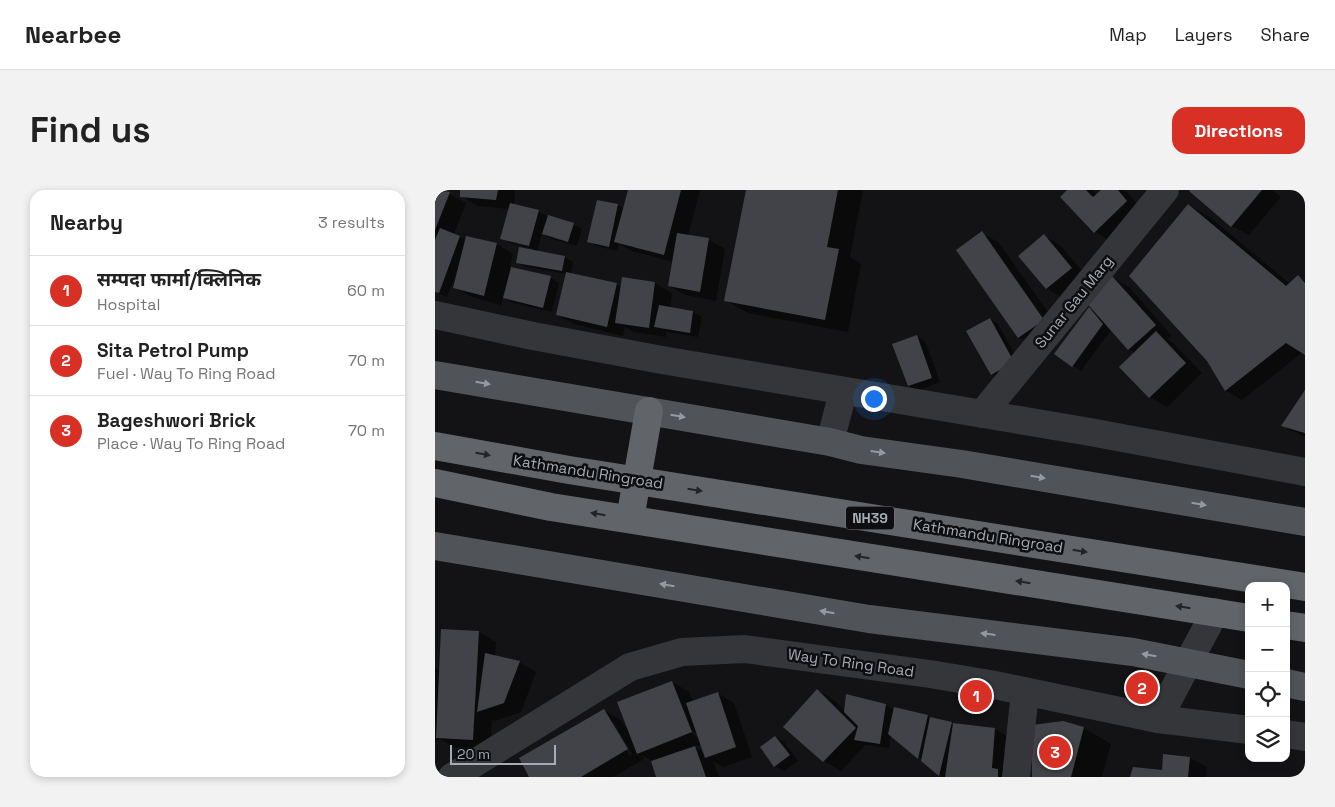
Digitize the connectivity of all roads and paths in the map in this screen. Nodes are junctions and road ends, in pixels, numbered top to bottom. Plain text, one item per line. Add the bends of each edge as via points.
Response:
1 (1165, 190) edge
2 (435, 315) edge
3 (435, 375) edge
4 (843, 392) junction
5 (649, 411) junction
6 (982, 414) junction
7 (830, 442) junction
8 (435, 446) edge
9 (1305, 472) edge
10 (637, 480) junction
11 (435, 483) edge
12 (630, 519) junction
13 (1305, 522) edge
14 (435, 546) edge
15 (1305, 587) edge
16 (1215, 612) junction
17 (1245, 617) edge
18 (1290, 626) edge
19 (1305, 628) edge
20 (1187, 662) junction
21 (1245, 674) edge
22 (1290, 684) edge
23 (1305, 687) edge
24 (1025, 692) junction
25 (1158, 719) junction
26 (1245, 730) edge
27 (1290, 735) edge
28 (1305, 737) edge
29 (452, 777) edge
30 (1016, 777) edge

1 - 6 street, Sunar Gau Marg
2 - 4 street via 551,340
3 -> 5 main road
4 - 6 street
4 - 7 street
5 -> 7 main road
5 - 10 highway
6 - 9 street
7 -> 13 main road via 861,450
8 -> 10 highway, Kathmandu Ringroad / NH39
10 - 12 highway
10 -> 15 highway, Kathmandu Ringroad / NH39
12 -> 11 highway via 551,507
16 -> 12 highway
20 -> 14 main road via 1133,652 869,619
16 - 17 highway
16 - 20 street
18 - 19 highway
20 - 21 main road
20 - 25 street
22 - 23 main road
24 - 25 street, Way To Ring Road
24 - 29 street, Way To Ring Road via 930,674 745,649 682,652 630,667
24 - 30 street
25 - 26 street, Way To Ring Road
27 - 28 street

